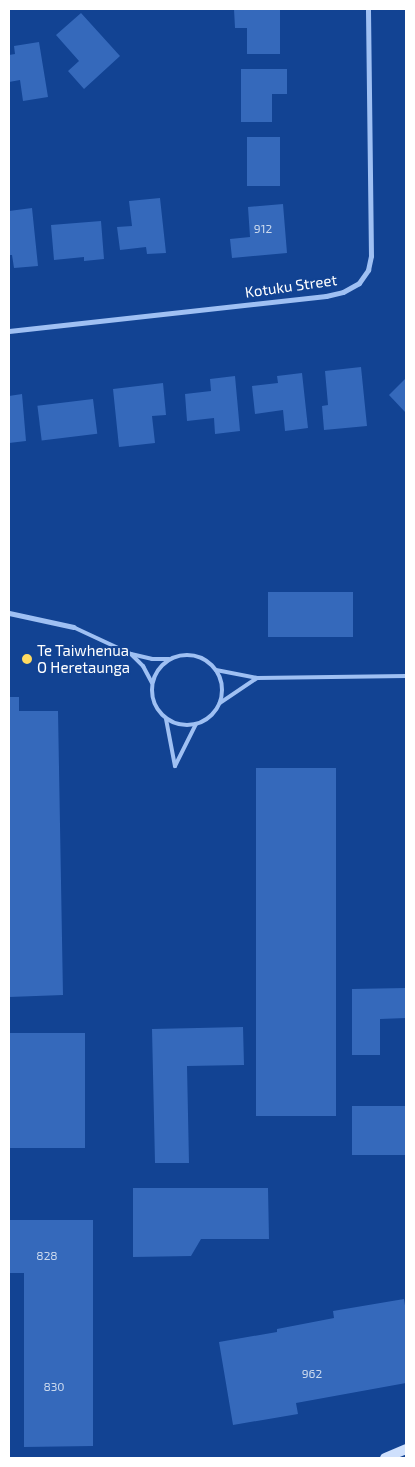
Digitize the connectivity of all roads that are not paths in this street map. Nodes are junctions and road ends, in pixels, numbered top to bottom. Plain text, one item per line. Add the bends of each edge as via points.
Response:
1 (368, 9) edge
2 (9, 331) edge
3 (9, 613) edge
4 (73, 626) joint
5 (131, 654) junction
6 (172, 659) junction
7 (216, 670) junction
8 (406, 676) edge
9 (256, 678) junction
10 (152, 683) junction
11 (220, 703) junction
12 (166, 719) junction
13 (196, 724) junction
14 (406, 1449) edge
15 (385, 1458) edge

1 - 2 street, Kotuku Street via 371,256 368,270 359,283 343,292 326,296
3 - 4 street
4 - 5 lane
5 - 6 lane
5 - 10 lane via 143,666
6 - 7 lane via 188,655 198,657
6 - 10 lane via 158,669
7 - 9 lane
7 - 11 lane via 221,681
8 - 9 lane
9 - 11 lane
10 - 12 lane via 154,704
11 - 13 lane via 205,721
12 - 13 lane via 181,726
12 - 13 lane via 175,766
14 - 15 main road

